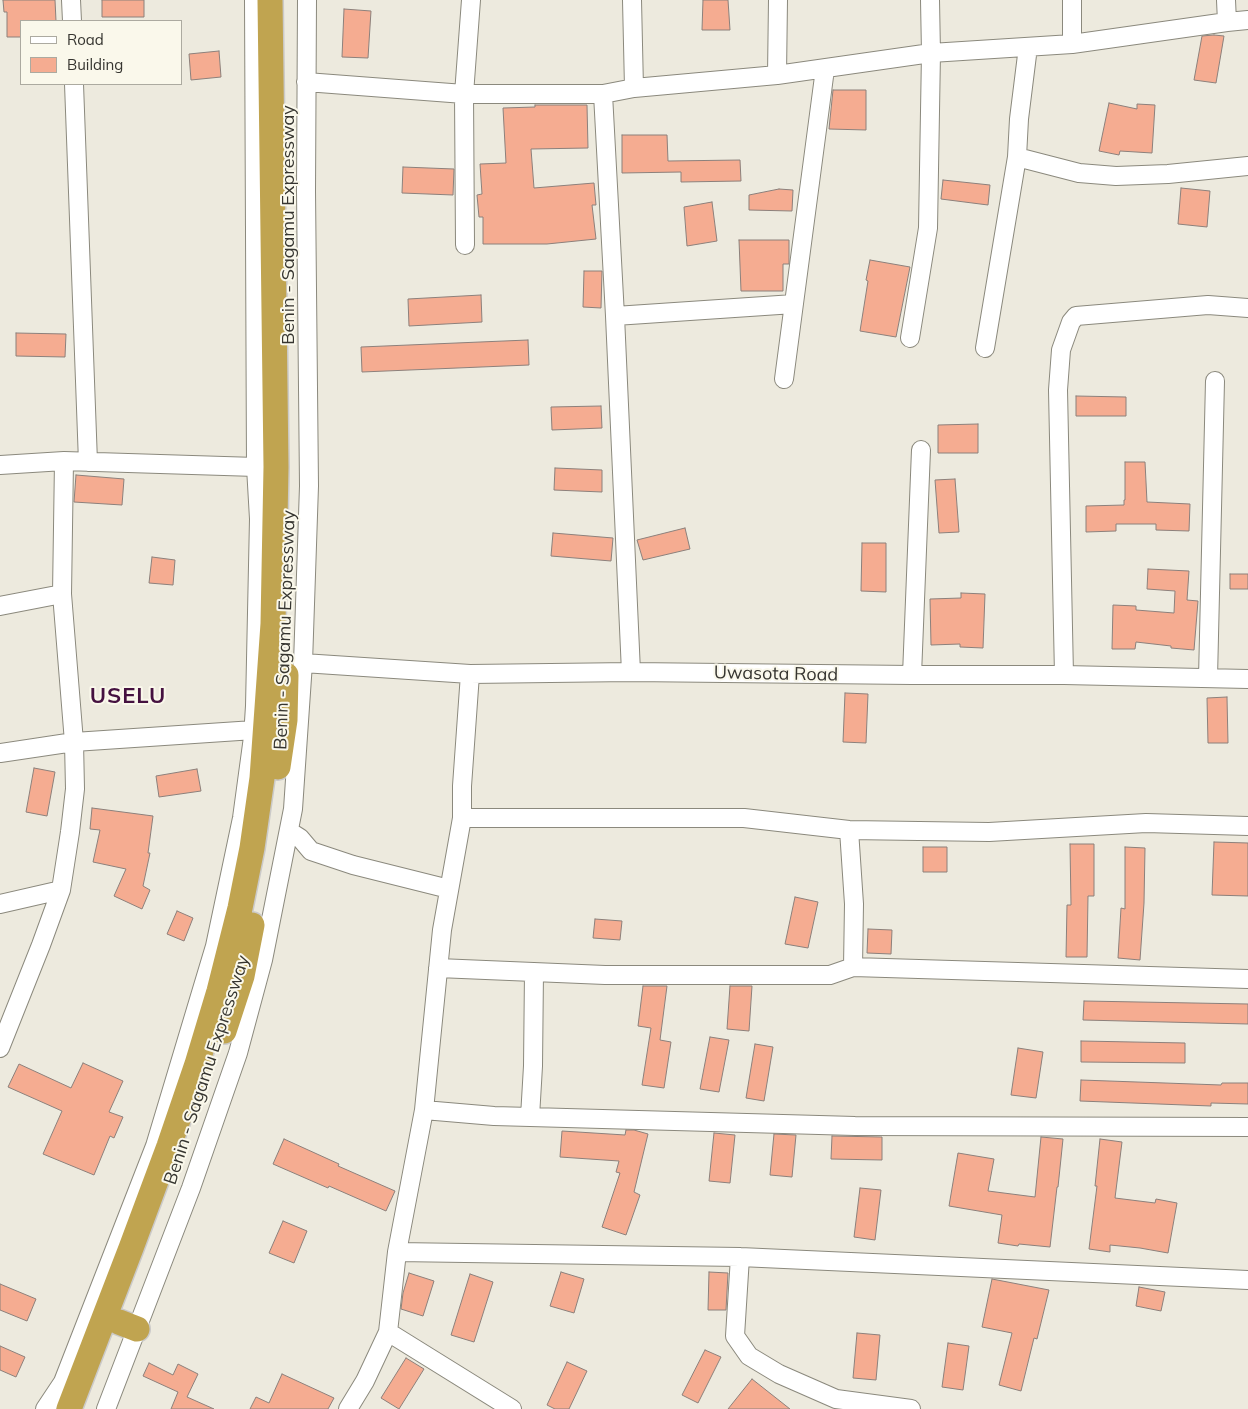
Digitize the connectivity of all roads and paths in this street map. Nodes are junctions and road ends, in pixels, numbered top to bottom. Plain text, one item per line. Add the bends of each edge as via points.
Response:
1 (71, 0) edge
2 (254, 0) edge
3 (270, 0) edge
4 (286, 0) edge
5 (307, 0) edge
6 (471, 0) edge
7 (632, 0) edge
8 (778, 0) edge
9 (930, 0) edge
10 (1072, 0) edge
11 (1226, 0) edge
12 (72, 20) edge
13 (1248, 20) edge
14 (1227, 22) junction
15 (1072, 44) junction
16 (1028, 47) junction
17 (931, 53) junction
18 (825, 68) junction
19 (777, 75) junction
20 (306, 82) junction
21 (74, 85) edge
22 (634, 88) junction
23 (464, 94) junction
24 (603, 94) junction
25 (1017, 157) junction
26 (1248, 166) edge
27 (465, 245) dead end
28 (794, 304) junction
29 (1248, 308) edge
30 (616, 316) junction
31 (910, 338) dead end
32 (985, 348) dead end
33 (784, 379) dead end
34 (1214, 381) dead end
35 (921, 450) dead end
36 (64, 461) junction
37 (88, 462) junction
38 (0, 465) edge
39 (256, 467) junction
40 (62, 594) junction
41 (0, 606) edge
42 (303, 663) junction
43 (631, 672) junction
44 (470, 674) junction
45 (1064, 675) junction
46 (912, 676) junction
47 (1208, 678) junction
48 (1248, 679) edge
49 (254, 730) junction
50 (74, 742) junction
51 (0, 753) edge
52 (462, 818) junction
53 (1248, 826) edge
54 (848, 830) junction
55 (289, 831) junction
56 (449, 889) junction
57 (60, 890) junction
58 (0, 904) edge
59 (853, 967) junction
60 (438, 968) junction
61 (534, 972) junction
62 (1248, 979) edge
63 (0, 1048) edge
64 (424, 1110) junction
65 (530, 1117) junction
66 (1248, 1126) edge
67 (397, 1252) junction
68 (740, 1257) junction
69 (1248, 1280) edge
70 (128, 1326) junction
71 (388, 1332) junction
72 (833, 1404) edge
73 (45, 1409) edge
74 (69, 1409) edge
75 (86, 1409) edge
76 (106, 1409) edge
77 (348, 1409) edge
78 (512, 1409) edge
79 (911, 1409) edge

1 - 12 street
2 - 39 street
3 - 74 highway via 276,467 273,624 262,778 240,908 197,1064
4 - 70 highway, Benin - Sagamu Expressway via 290,548 285,720 263,868 242,976
5 - 20 street
6 - 23 street
7 - 22 street
8 - 19 street
9 - 17 street
10 - 15 street
11 - 14 street
13 - 14 street
14 - 15 street
15 - 16 street
16 - 17 street
16 - 25 street
17 - 18 street
17 - 31 street via 928,228
18 - 19 street
18 - 28 street
19 - 22 street
20 - 23 street
20 - 42 street via 309,486
21 - 37 street
22 - 24 street
23 - 24 street
23 - 27 street
24 - 30 street
25 - 26 street via 1079,173 1116,176
25 - 32 street
28 - 30 street
28 - 33 street
29 - 45 street via 1208,305 1076,316 1071,322 1062,350 1058,390
30 - 43 street
34 - 47 street
35 - 46 street
36 - 37 street
36 - 38 street
36 - 40 street
37 - 39 street
39 - 49 street via 259,519
40 - 41 street
40 - 50 street
42 - 44 street, Uwasota Road
42 - 55 street
43 - 44 street, Uwasota Road
43 - 46 street, Uwasota Road
44 - 52 street
45 - 46 street, Uwasota Road
45 - 47 street, Uwasota Road
47 - 48 street, Uwasota Road
49 - 50 street
49 - 73 street via 242,818 215,946 155,1146 63,1382
50 - 51 street
50 - 57 street via 75,789
52 - 54 street via 744,818
52 - 56 street
53 - 54 street via 1146,823 989,832
54 - 59 street via 854,904
55 - 56 street via 300,838 311,852
55 - 70 street via 263,960 238,1053 191,1188
56 - 60 street
57 - 58 street
57 - 63 street via 42,945
59 - 61 street via 830,975
59 - 62 street
60 - 61 street
60 - 64 street
61 - 65 street
64 - 65 street
64 - 67 street
65 - 66 street via 855,1126
67 - 68 street
67 - 71 street
68 - 69 street
68 - 72 street via 735,1336 749,1356
70 - 75 highway, Benin - Sagamu Expressway
70 - 76 street
71 - 77 street
71 - 78 street
72 - 79 street

